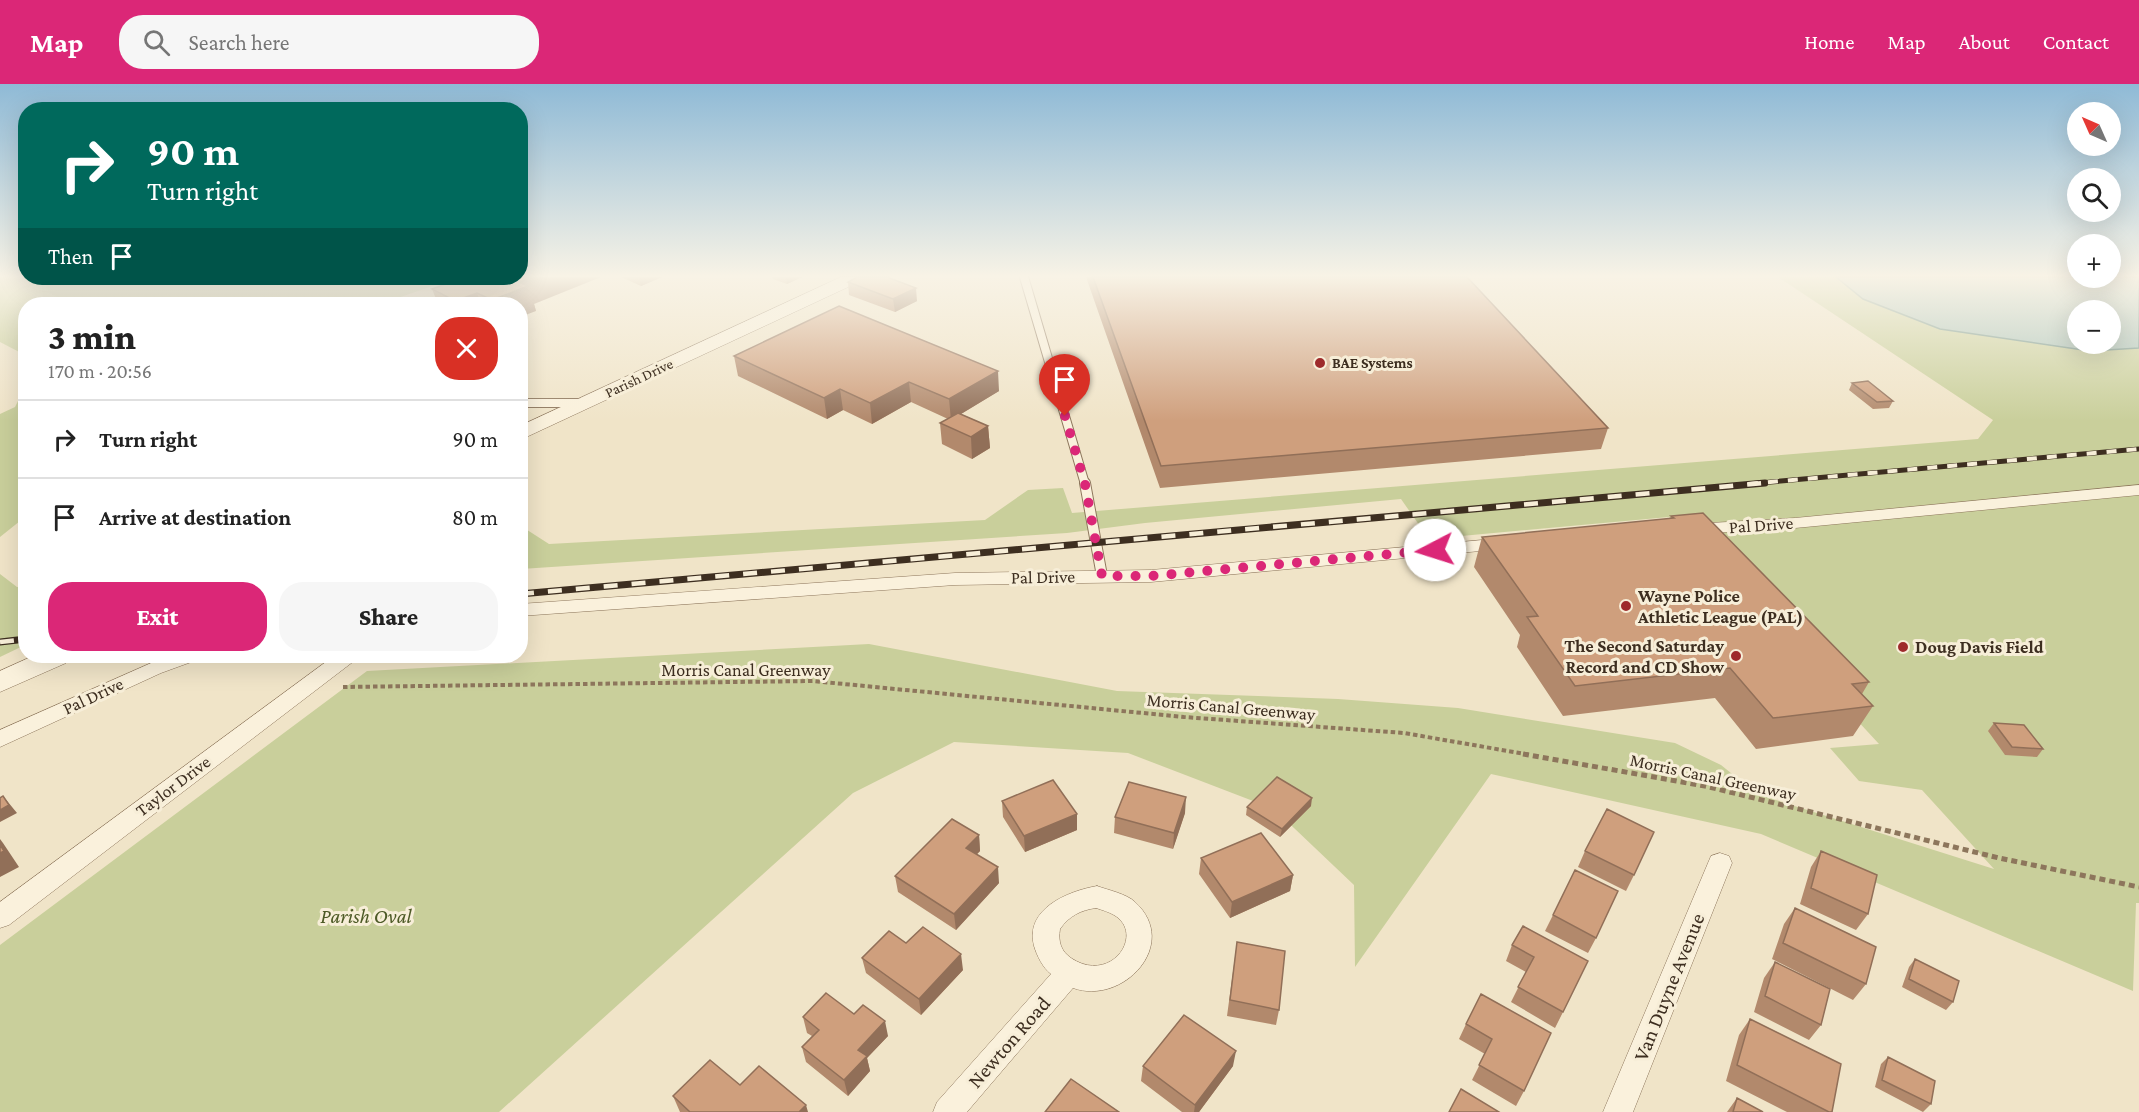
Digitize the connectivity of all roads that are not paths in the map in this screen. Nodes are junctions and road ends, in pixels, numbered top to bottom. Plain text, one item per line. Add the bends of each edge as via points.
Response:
1 (752, 325) edge
2 (1038, 325) edge
3 (528, 403) edge
4 (585, 403) junction
5 (528, 430) edge
6 (2139, 490) edge
7 (1678, 530) edge
8 (1518, 543) edge
9 (1102, 576) junction
10 (528, 609) edge
11 (41, 663) edge
12 (168, 663) edge
13 (338, 663) edge
14 (0, 682) edge
15 (0, 739) edge
16 (1720, 863) dead end
17 (0, 917) edge
18 (1069, 973) dead end
19 (948, 1112) edge
20 (1618, 1112) edge

1 - 4 street, Parish Drive
2 - 9 lane via 1085,484
3 - 4 lane
4 - 5 street, Parish Drive
6 - 7 street, Pal Drive via 1796,523
8 - 9 street, Pal Drive via 1151,576
9 - 10 street, Pal Drive via 955,579
11 - 14 street
12 - 15 street, Pal Drive
13 - 17 street, Taylor Drive
16 - 20 street, Van Duyne Avenue
18 - 19 street, Newton Road

